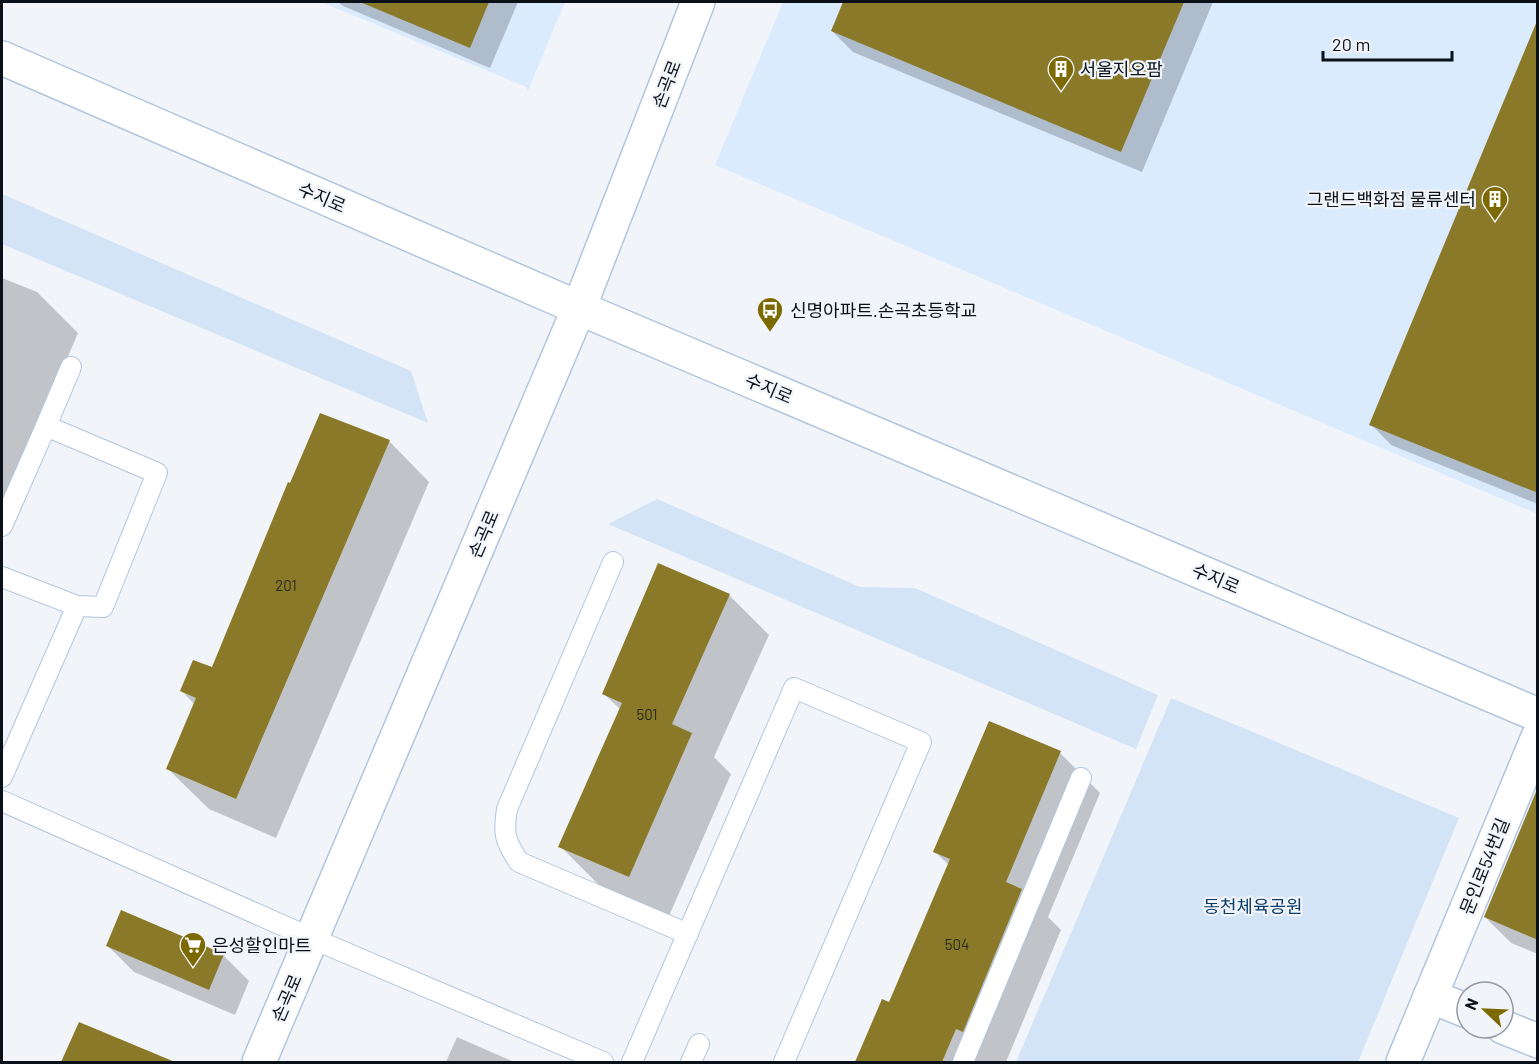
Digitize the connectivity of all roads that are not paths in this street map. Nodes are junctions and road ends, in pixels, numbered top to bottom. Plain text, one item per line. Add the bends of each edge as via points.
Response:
1 (698, 2) edge
2 (2, 58) edge
3 (579, 308) junction
4 (71, 367) dead end
5 (46, 426) junction
6 (2, 526) edge
7 (613, 562) dead end
8 (2, 577) edge
9 (77, 606) junction
10 (1538, 715) edge
11 (1538, 736) edge
12 (2, 777) edge
13 (1081, 778) dead end
14 (2, 801) edge
15 (688, 934) junction
16 (311, 938) junction
17 (1430, 996) junction
18 (1455, 1006) edge
19 (1515, 1031) edge
20 (1538, 1041) edge
21 (699, 1044) dead end
22 (576, 1057) edge
23 (259, 1062) edge
24 (603, 1062) edge
25 (632, 1062) edge
26 (691, 1062) edge
27 (784, 1062) edge
28 (963, 1062) edge
29 (1403, 1062) edge

1 - 3 main road, 손곡로
2 - 3 main road, 수지로
3 - 10 main road, 수지로
3 - 16 main road, 손곡로
4 - 5 lane
5 - 6 lane
5 - 9 lane via 157,473 103,608
7 - 15 lane via 507,809 507,844 519,862
8 - 9 lane
9 - 12 lane
11 - 17 main road, 문인로54번길
13 - 28 lane
14 - 16 lane
15 - 25 lane
15 - 27 lane via 794,688 921,742
16 - 22 lane
16 - 23 main road, 손곡로
17 - 18 main road
17 - 29 main road, 문인로54번길
19 - 20 main road
21 - 26 lane
22 - 24 lane

